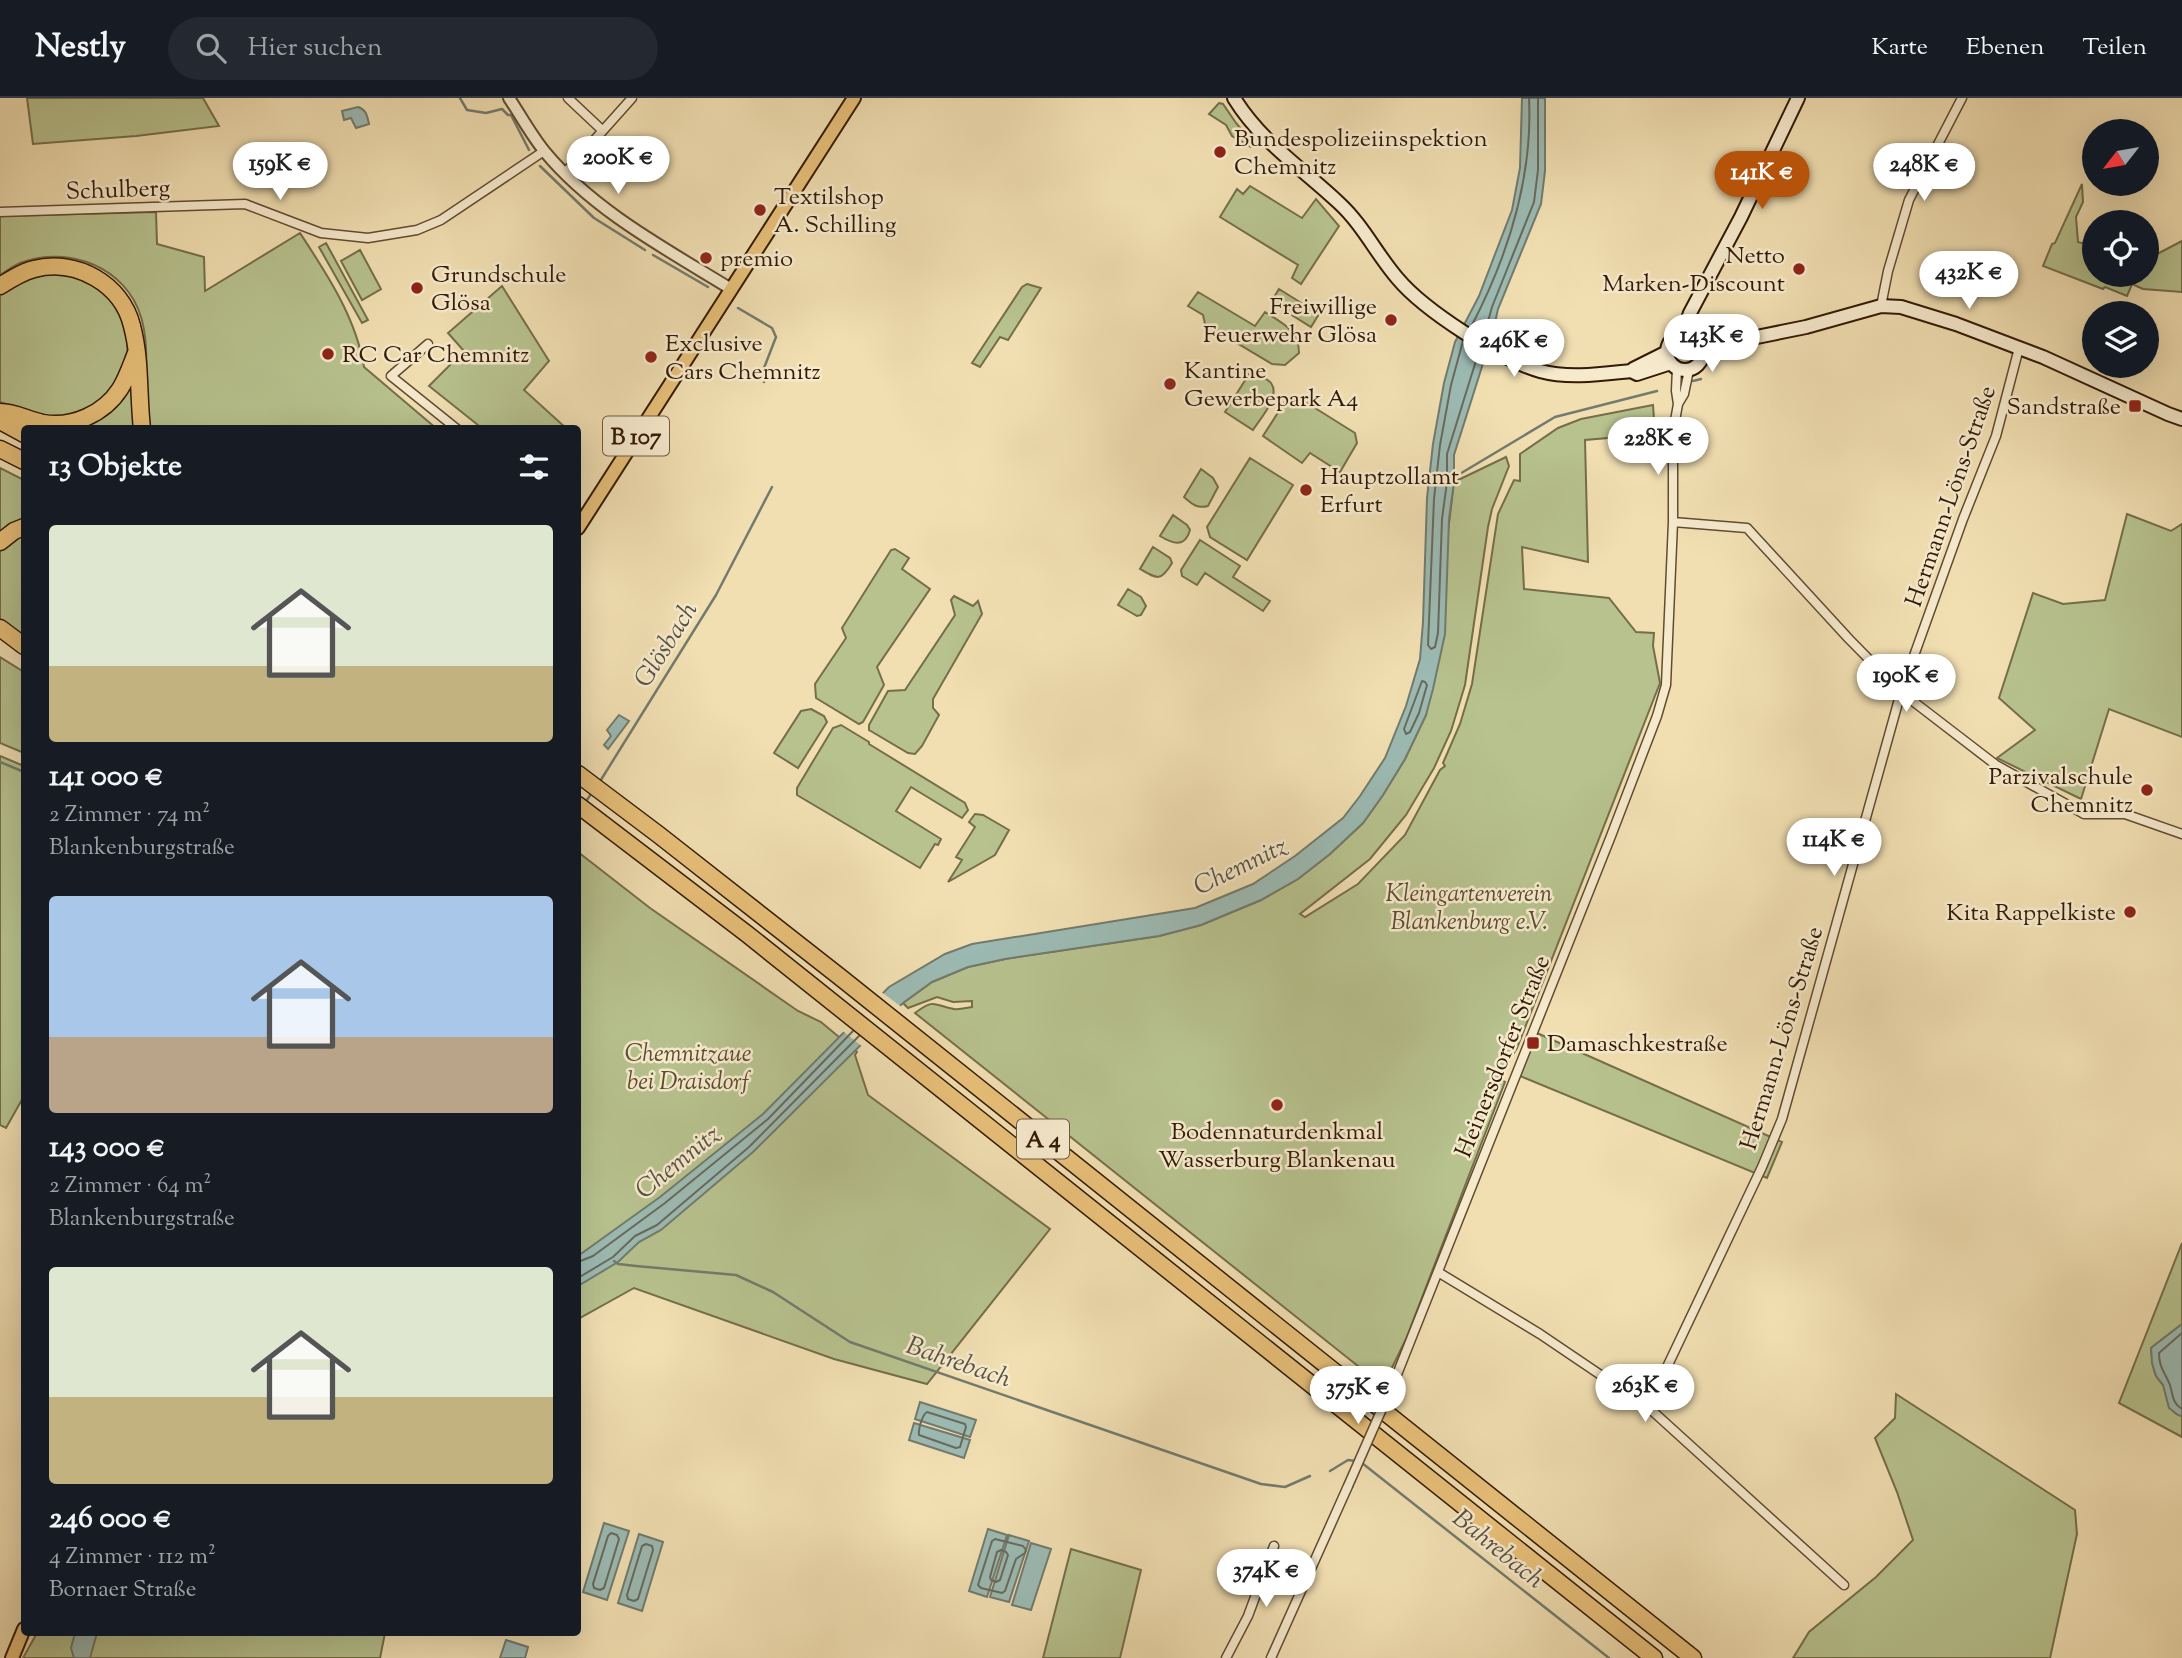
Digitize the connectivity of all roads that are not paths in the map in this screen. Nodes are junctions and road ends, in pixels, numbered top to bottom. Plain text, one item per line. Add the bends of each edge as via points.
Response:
1 (509, 98) edge
2 (568, 98) edge
3 (632, 98) edge
4 (854, 98) edge
5 (1234, 98) edge
6 (1798, 98) edge
7 (1962, 98) edge
8 (602, 130) junction
9 (544, 151) junction
10 (565, 173) junction
11 (0, 212) edge
12 (0, 286) edge
13 (731, 289) junction
14 (1881, 306) junction
15 (1695, 340) junction
16 (428, 344) dead end
17 (2020, 348) junction
18 (136, 353) junction
19 (1676, 363) junction
20 (0, 412) edge
21 (2182, 419) edge
22 (0, 421) edge
23 (142, 425) edge
24 (452, 425) edge
25 (21, 432) edge
26 (0, 449) edge
27 (21, 460) edge
28 (1673, 522) junction
29 (581, 523) edge
30 (21, 528) edge
31 (0, 542) edge
32 (0, 628) edge
33 (0, 641) edge
34 (21, 644) edge
35 (21, 655) edge
36 (1901, 692) junction
37 (581, 777) edge
38 (581, 807) edge
39 (2182, 834) edge
40 (1438, 1272) junction
41 (1648, 1407) junction
42 (1274, 1546) dead end
43 (1844, 1585) dead end
44 (21, 1636) edge
45 (12, 1658) edge
46 (1226, 1658) edge
47 (1270, 1658) edge
48 (1654, 1658) edge
49 (1693, 1658) edge

1 - 9 street
2 - 8 street
3 - 8 street
4 - 13 main road, B 107
5 - 19 main road via 1259,132 1356,220 1405,286 1449,322 1501,354 1556,374 1631,371 1635,366
6 - 15 main road via 1694,308
7 - 14 street via 1909,200
8 - 10 street
9 - 10 street
9 - 11 street, Schulberg via 442,220 417,230 368,238 321,233 246,204
10 - 13 street via 645,236
12 - 18 highway via 42,267 88,274 124,305
13 - 29 main road, B 107
14 - 15 main road via 1742,340
14 - 17 main road via 1901,307
15 - 19 main road via 1701,361
15 - 19 main road via 1671,340
16 - 24 street via 391,376
17 - 21 main road
17 - 36 street, Hermann-Löns-Straße via 1996,436
18 - 20 highway via 118,392 83,419 47,424
18 - 23 highway
19 - 28 street, Heinersdorfer Straße
22 - 25 highway
26 - 27 highway
28 - 36 street via 1747,528
28 - 40 street, Heinersdorfer Straße via 1667,685
30 - 31 highway
32 - 34 highway
33 - 35 highway
36 - 39 street via 1996,765 2084,814 2125,814
36 - 41 street, Hermann-Löns-Straße via 1782,1119
37 - 49 highway, A 4 via 840,977
38 - 48 highway, A 4
40 - 41 street
40 - 47 street, Heinersdorfer Straße, bridge
41 - 43 street
42 - 46 street via 1248,1616
44 - 45 main road

